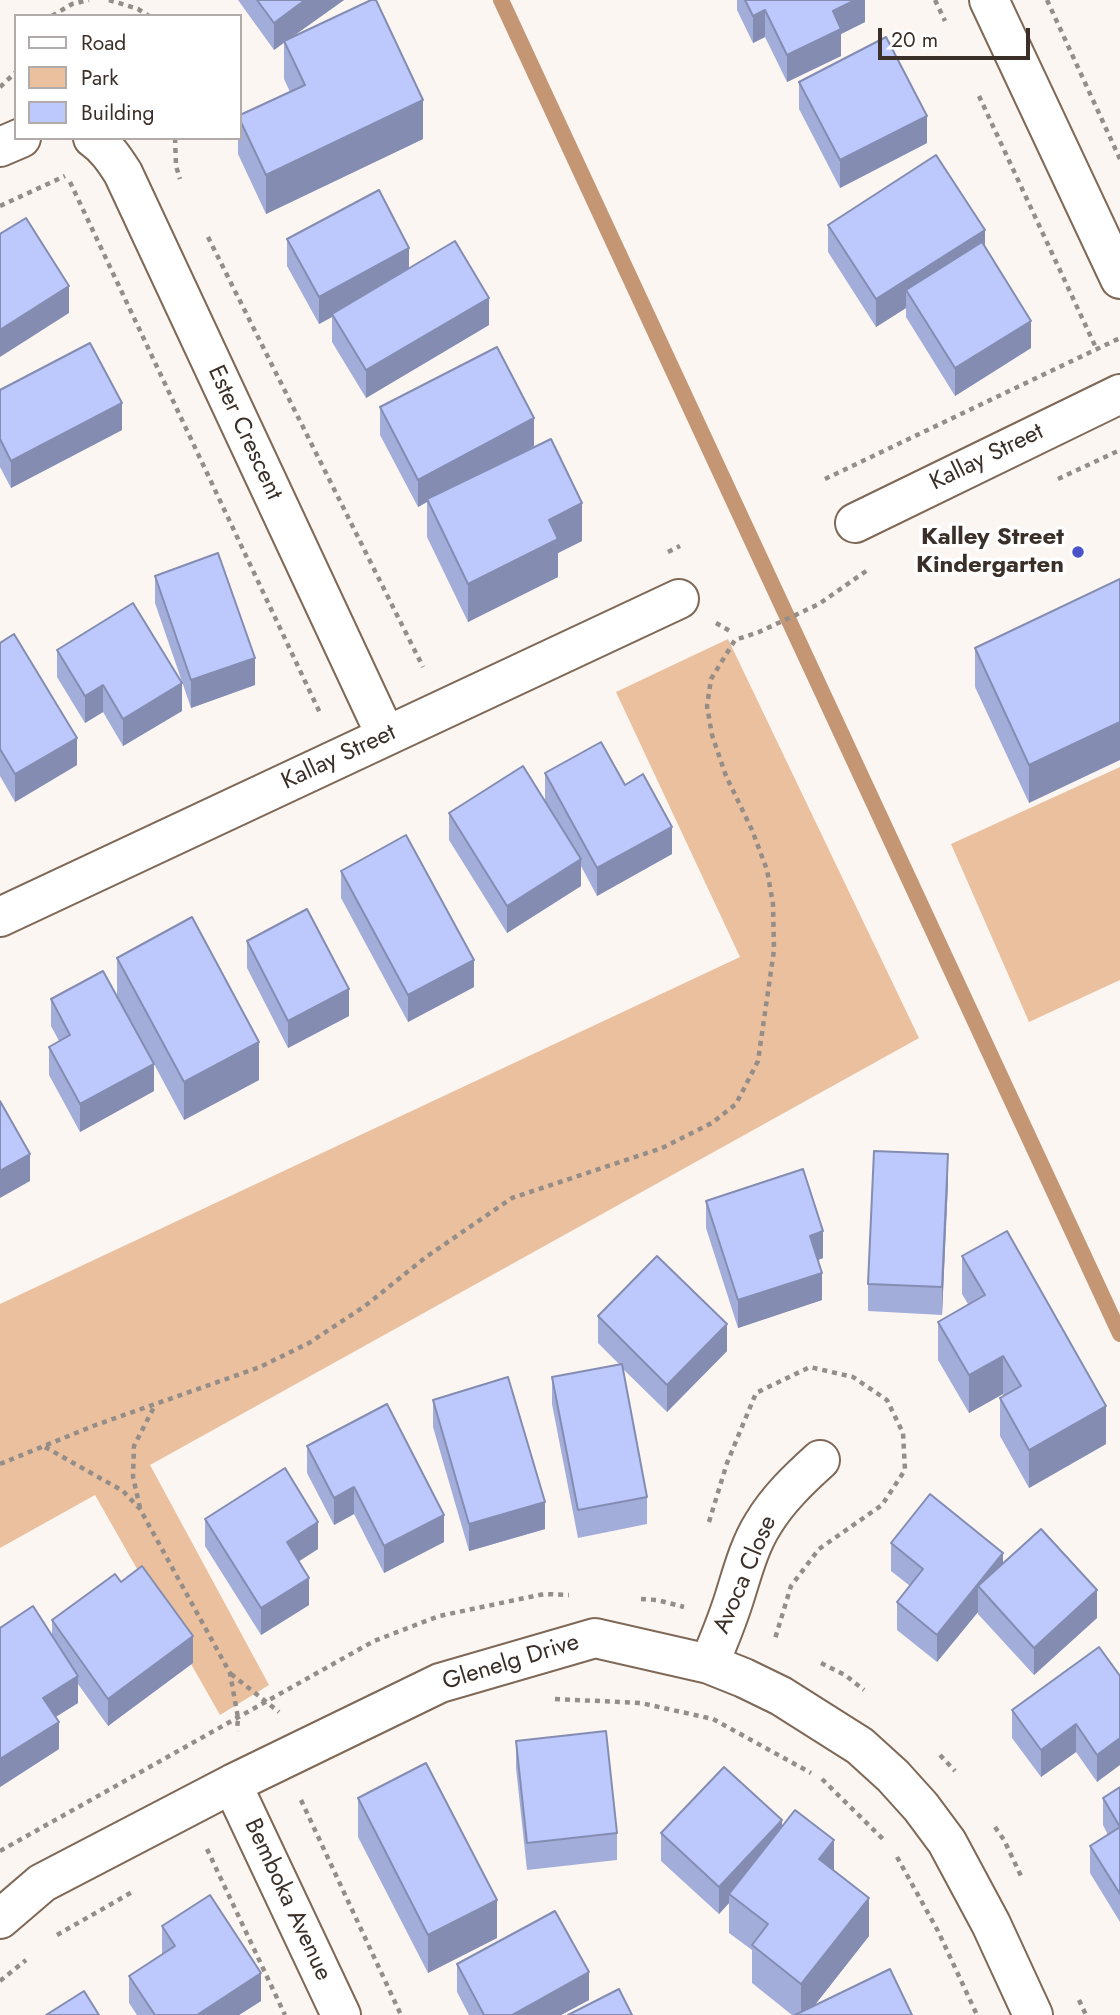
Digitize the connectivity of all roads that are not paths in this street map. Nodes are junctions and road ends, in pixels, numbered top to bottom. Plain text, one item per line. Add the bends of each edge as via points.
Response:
1 (989, 0) edge
2 (16, 140) edge
3 (96, 140) edge
4 (0, 147) edge
5 (1120, 279) edge
6 (1120, 394) edge
7 (855, 523) dead end
8 (679, 599) dead end
9 (386, 736) junction
10 (0, 917) edge
11 (820, 1460) dead end
12 (709, 1664) junction
13 (232, 1784) junction
14 (0, 1919) edge
15 (341, 2015) edge
16 (1033, 2015) edge

1 - 5 street
2 - 4 street
3 - 9 street, Ester Crescent via 123,173
6 - 7 street, Kallay Street
8 - 9 street, Kallay Street
9 - 10 street, Kallay Street
11 - 12 street, Avoca Close via 793,1484 761,1526
12 - 13 street, Glenelg Drive via 595,1639 440,1683
12 - 16 street, Glenelg Drive via 781,1696 860,1746 893,1776 947,1842
13 - 14 street, Glenelg Drive via 42,1883
13 - 15 street, Bemboka Avenue

